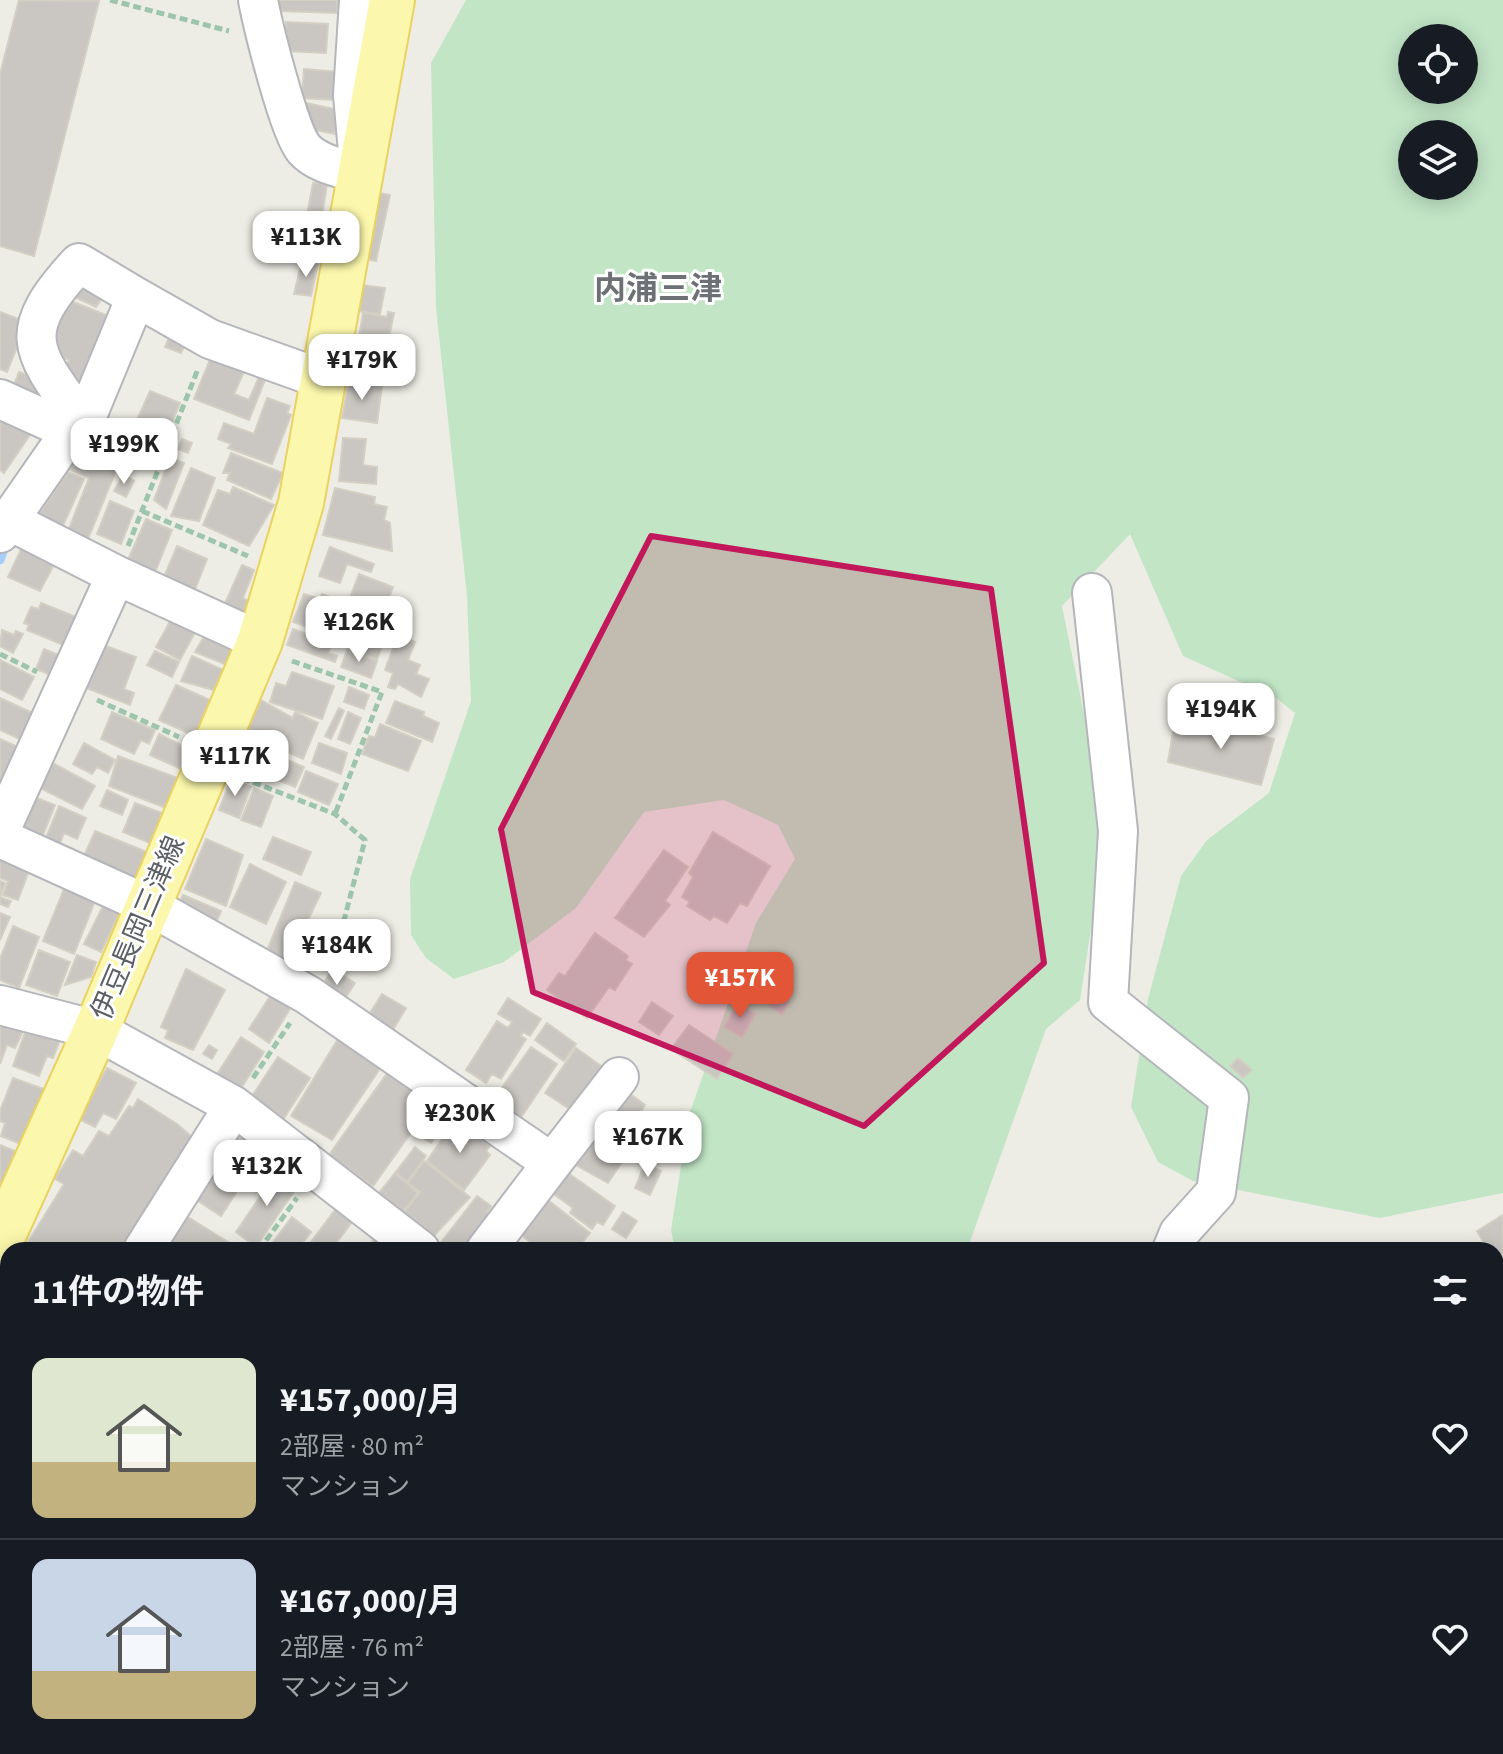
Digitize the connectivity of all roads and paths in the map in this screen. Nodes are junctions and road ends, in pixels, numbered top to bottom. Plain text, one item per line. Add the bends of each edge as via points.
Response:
1 (110, 0) edge
2 (258, 0) edge
3 (359, 0) edge
4 (392, 0) edge
5 (266, 40) junction
6 (360, 174) junction
7 (136, 297) junction
8 (210, 339) junction
9 (322, 379) junction
10 (0, 399) edge
11 (77, 427) junction
12 (142, 511) junction
13 (4, 527) edge
14 (281, 570) junction
15 (116, 575) junction
16 (1092, 593) dead end
17 (258, 644) junction
18 (0, 654) edge
19 (65, 686) junction
20 (210, 758) junction
21 (335, 814) junction
22 (0, 831) edge
23 (0, 838) edge
24 (148, 905) junction
25 (308, 995) junction
26 (0, 1005) edge
27 (96, 1030) junction
28 (619, 1077) dead end
29 (234, 1106) junction
30 (552, 1163) junction
31 (319, 1168) junction
32 (0, 1242) edge
33 (148, 1242) edge
34 (265, 1242) edge
35 (410, 1242) edge
36 (492, 1242) edge
37 (1175, 1242) edge

1 - 5 path
2 - 5 street
3 - 6 street via 353,95
4 - 6 main road, 伊豆長岡三津線
5 - 6 street via 302,148 321,162
6 - 9 main road, 伊豆長岡三津線
7 - 8 street
7 - 11 street
7 - 11 street via 79,263 38,315 35,349
8 - 9 street
8 - 12 path
9 - 14 main road, 伊豆長岡三津線 via 301,503
10 - 11 street
11 - 13 street
12 - 14 path
12 - 15 path
13 - 15 street
14 - 17 main road, 伊豆長岡三津線
15 - 17 street
15 - 19 street
16 - 37 street via 1118,831 1108,1002 1229,1098 1216,1192
17 - 20 main road, 伊豆長岡三津線
17 - 21 path via 382,692
18 - 19 path
19 - 20 path
19 - 22 street
20 - 21 path
20 - 24 main road, 伊豆長岡三津線
21 - 25 path via 365,840 338,943
23 - 24 street
24 - 25 street
24 - 27 main road, 伊豆長岡三津線
25 - 29 path
25 - 30 street
26 - 27 street
27 - 29 street
27 - 32 main road, 伊豆長岡三津線
28 - 30 street
29 - 31 street
29 - 33 street
30 - 36 street
31 - 34 path
31 - 35 street

